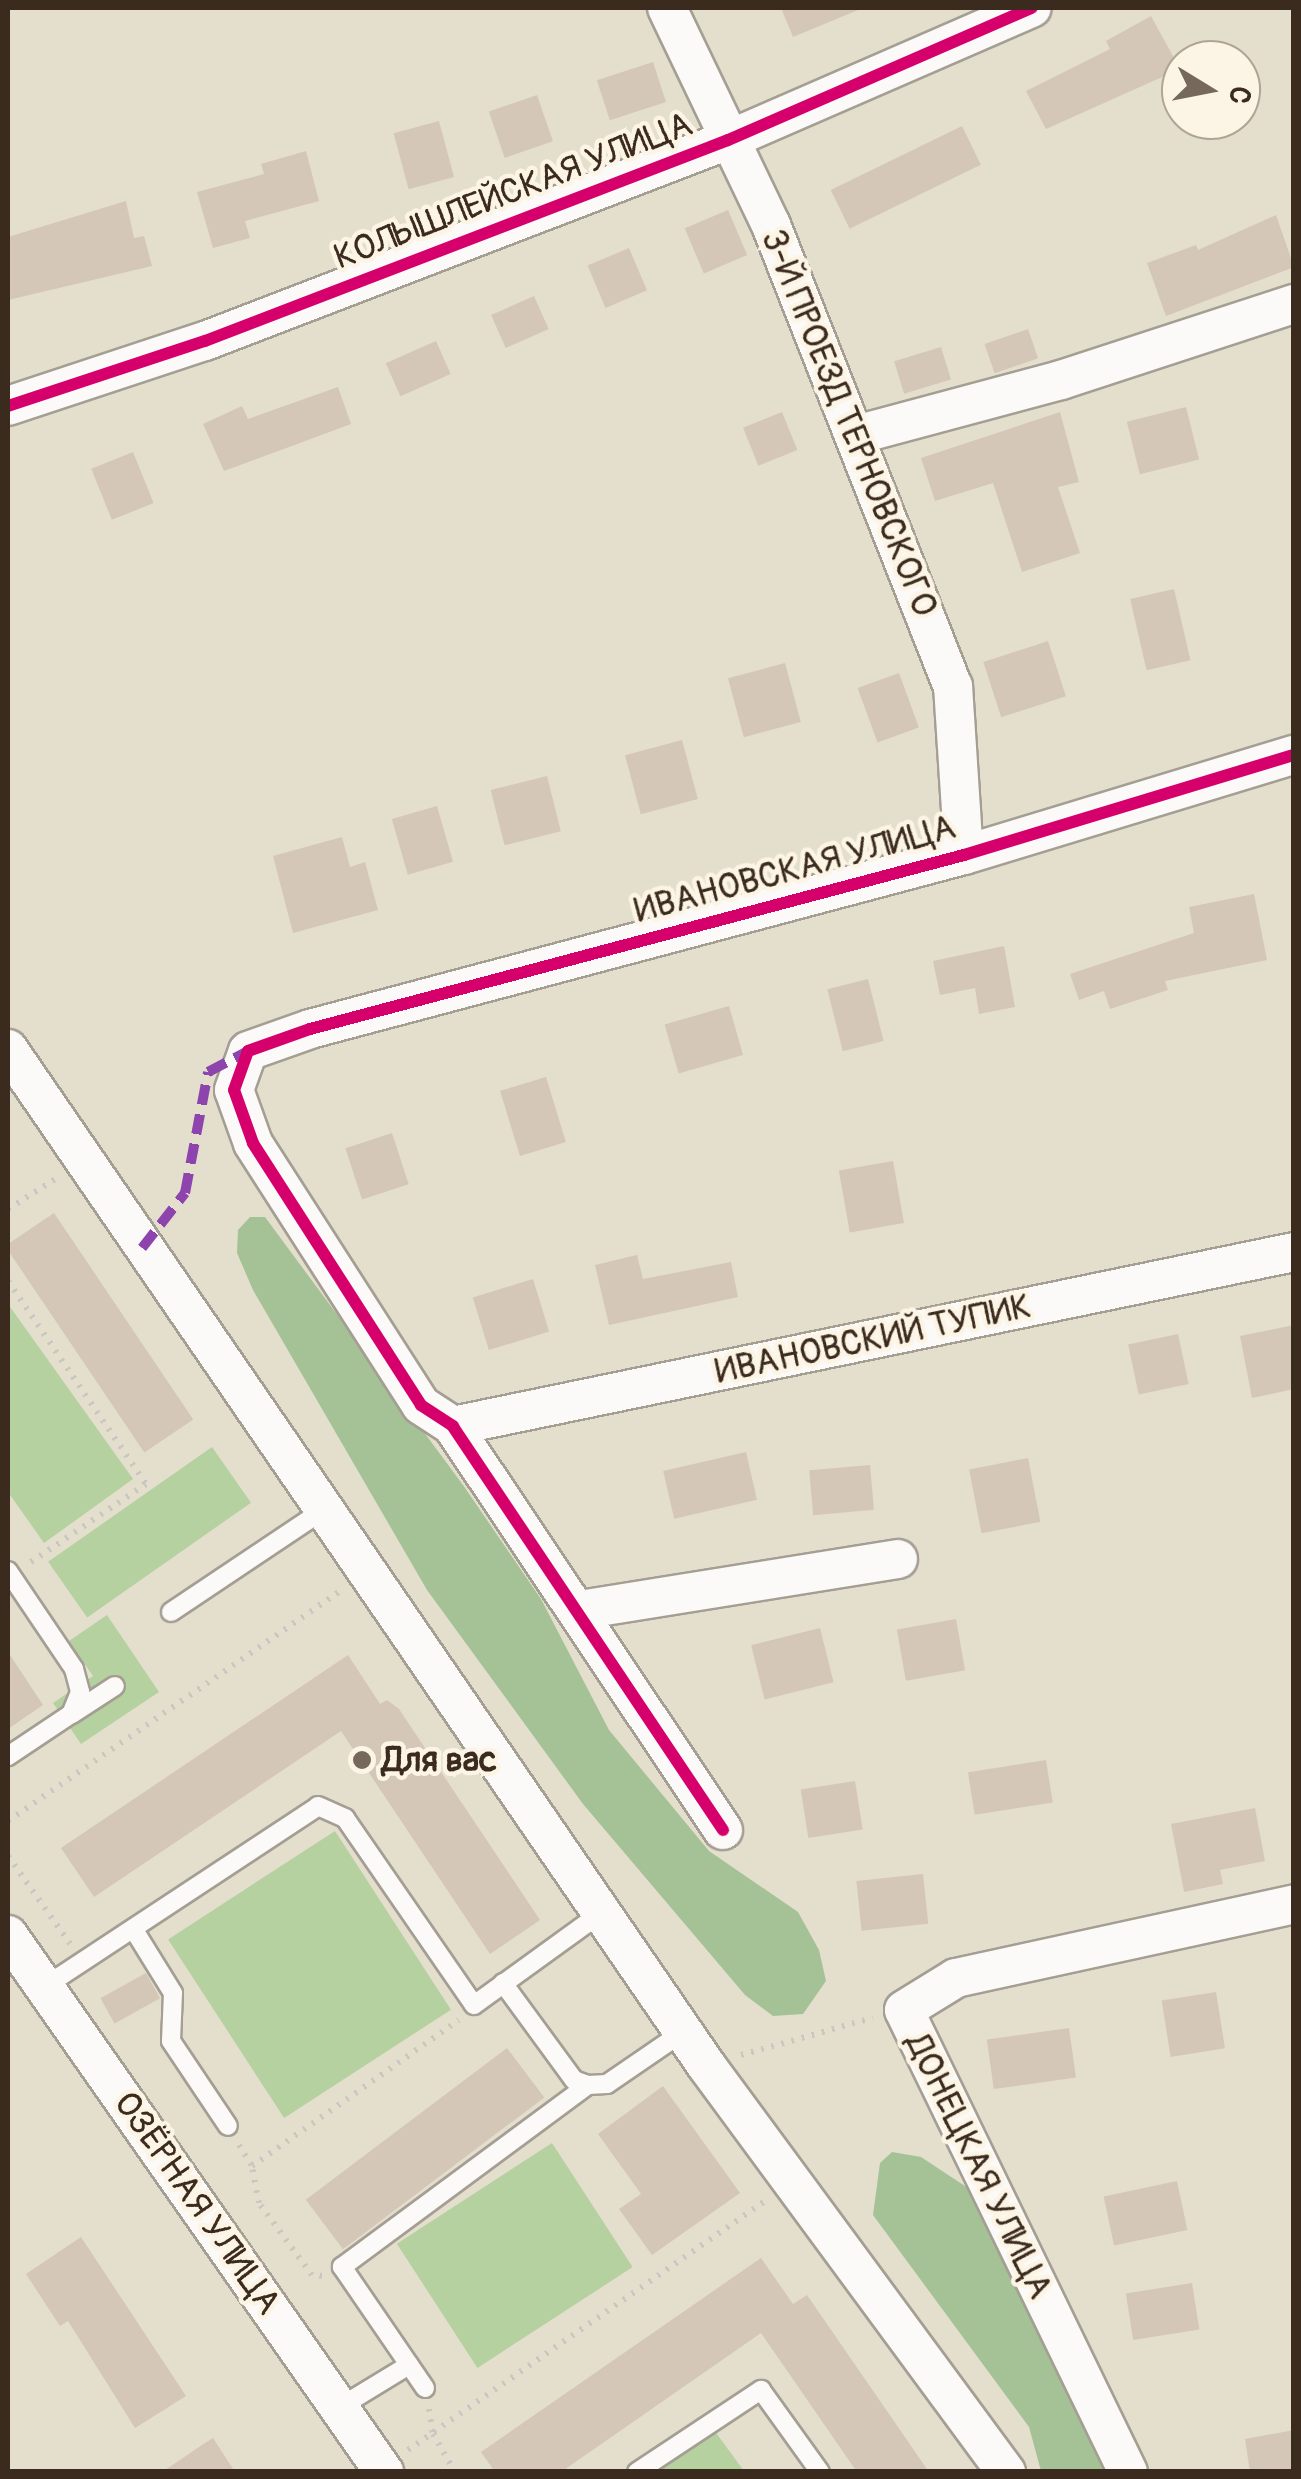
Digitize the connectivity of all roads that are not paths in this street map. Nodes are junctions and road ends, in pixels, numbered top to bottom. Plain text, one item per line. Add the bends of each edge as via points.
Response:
1 (667, 8) edge
2 (1031, 8) edge
3 (728, 140) junction
4 (1294, 304) edge
5 (8, 406) edge
6 (856, 436) junction
7 (1294, 755) edge
8 (964, 856) junction
9 (12, 1066) edge
10 (1294, 1252) edge
11 (453, 1426) junction
12 (322, 1511) junction
13 (898, 1560) dead end
14 (9, 1574) edge
15 (580, 1610) junction
16 (172, 1612) dead end
17 (116, 1686) dead end
18 (71, 1714) junction
19 (8, 1756) edge
20 (723, 1830) dead end
21 (1294, 1904) edge
22 (601, 1913) junction
23 (134, 1930) junction
24 (8, 1936) edge
25 (503, 1983) junction
26 (44, 1987) junction
27 (684, 2032) junction
28 (588, 2085) junction
29 (228, 2126) dead end
30 (409, 2365) junction
31 (425, 2388) road end
32 (340, 2407) junction
33 (382, 2469) edge
34 (637, 2472) edge
35 (820, 2472) edge
36 (1006, 2472) edge
37 (1128, 2472) edge

1 - 3 street, 3-Й ПРОЕЗД ТЕРНОВСКОГО
2 - 3 street, КОЛЫШЛЕЙСКАЯ УЛИЦА
3 - 5 street, КОЛЫШЛЕЙСКАЯ УЛИЦА via 205,341
3 - 6 street, 3-Й ПРОЕЗД ТЕРНОВСКОГО via 771,225
4 - 6 street via 1061,380
6 - 8 street, 3-Й ПРОЕЗД ТЕРНОВСКОГО via 953,686
7 - 8 street, ИВАНОВСКАЯ УЛИЦА
8 - 11 street, ИВАНОВСКАЯ УЛИЦА via 248,1051 234,1090 252,1143 421,1405
9 - 12 street
10 - 11 street, ИВАНОВСКИЙ ТУПИК
11 - 15 street
12 - 16 lane
12 - 22 street
13 - 15 street
14 - 18 lane via 74,1669 80,1692
15 - 20 street
17 - 18 lane
18 - 19 lane
21 - 37 street, ДОНЕЦКАЯ УЛИЦА via 956,1978 904,2010
22 - 25 lane
22 - 27 street
23 - 25 lane via 305,1810 332,1809 345,1818 474,2004
23 - 26 lane
23 - 29 lane via 173,1993 172,2041
24 - 26 street, ОЗЁРНАЯ УЛИЦА
25 - 28 lane via 574,2080
26 - 32 street, ОЗЁРНАЯ УЛИЦА
27 - 28 lane via 607,2084
27 - 36 street
28 - 30 lane via 342,2267
30 - 31 lane
30 - 32 lane
32 - 33 street, ОЗЁРНАЯ УЛИЦА
34 - 35 lane via 761,2390

